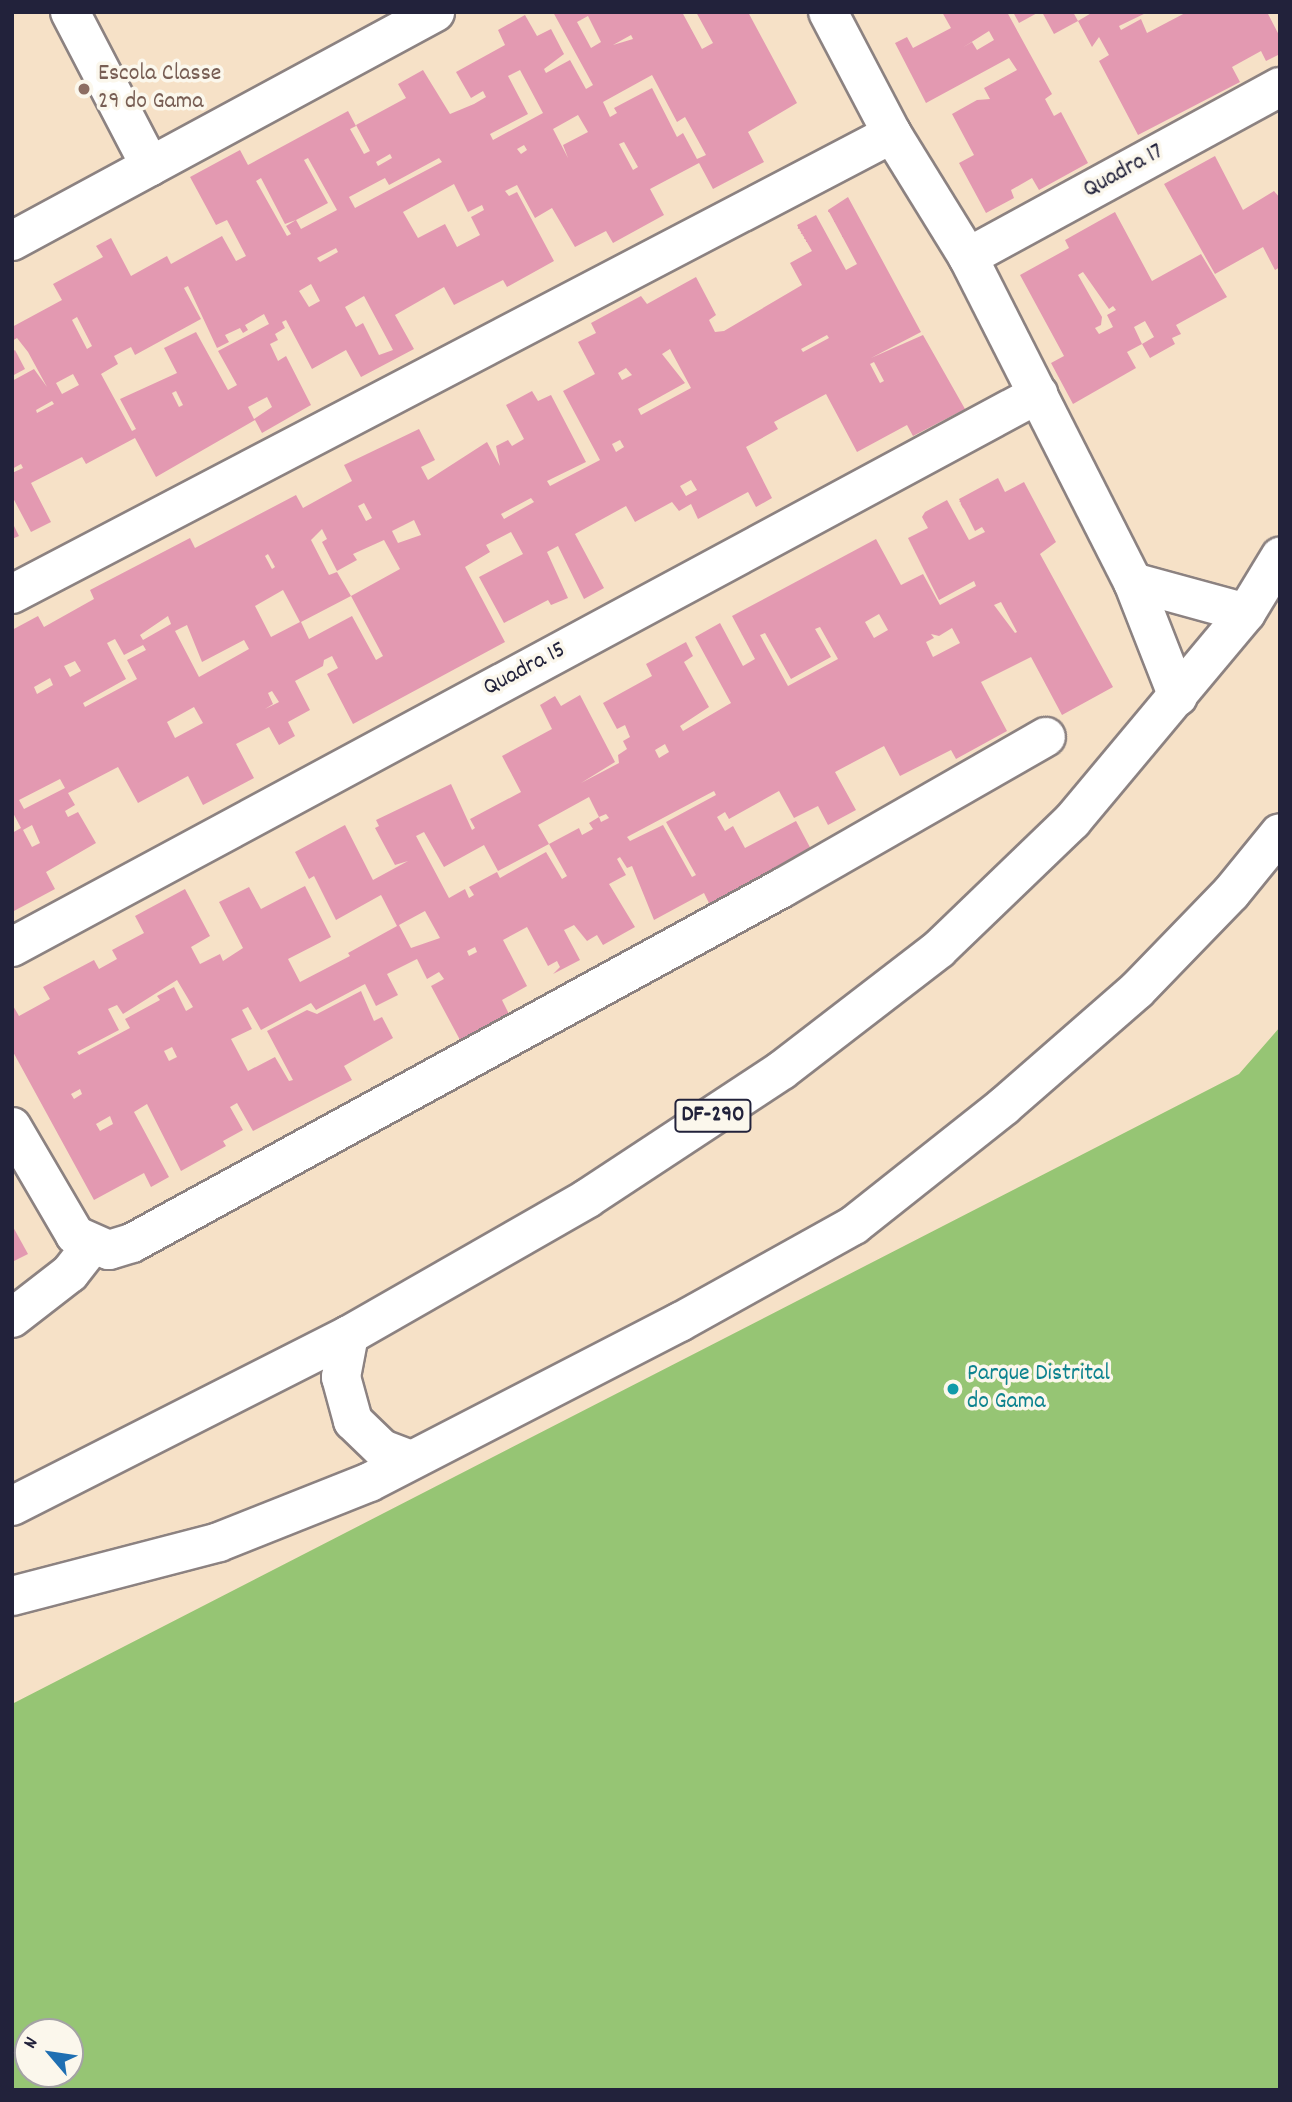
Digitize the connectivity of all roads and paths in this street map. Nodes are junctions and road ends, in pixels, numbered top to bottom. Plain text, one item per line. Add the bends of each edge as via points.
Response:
1 (70, 12) edge
2 (435, 12) edge
3 (828, 12) edge
4 (1280, 87) edge
5 (892, 134) junction
6 (150, 166) junction
7 (12, 241) edge
8 (968, 257) junction
9 (1038, 394) junction
10 (1280, 557) edge
11 (1133, 582) junction
12 (12, 594) edge
13 (1246, 613) junction
14 (1178, 696) junction
15 (1046, 737) dead end
16 (1280, 833) edge
17 (12, 947) edge
18 (12, 1128) edge
19 (92, 1246) junction
20 (14, 1328) edge
21 (349, 1335) junction
22 (411, 1460) junction
23 (12, 1506) edge
24 (12, 1595) edge

1 - 6 main road
2 - 6 main road
3 - 5 main road
4 - 8 main road, Quadra 17
5 - 8 main road
5 - 12 main road
6 - 7 main road
8 - 9 main road
9 - 11 main road
9 - 17 main road, Quadra 15
10 - 13 main road, DF-290
11 - 13 main road
11 - 14 main road
13 - 14 main road, DF-290
14 - 21 main road, DF-290 via 1073,821 939,949 793,1062 588,1198
15 - 19 main road via 782,888 132,1243 109,1250
16 - 22 main road via 1231,893 1137,990 1004,1106 854,1225 680,1322
18 - 19 main road via 66,1225
19 - 20 main road
21 - 22 main road via 341,1377 353,1421 382,1449
21 - 23 main road, DF-290
22 - 24 main road via 219,1542

